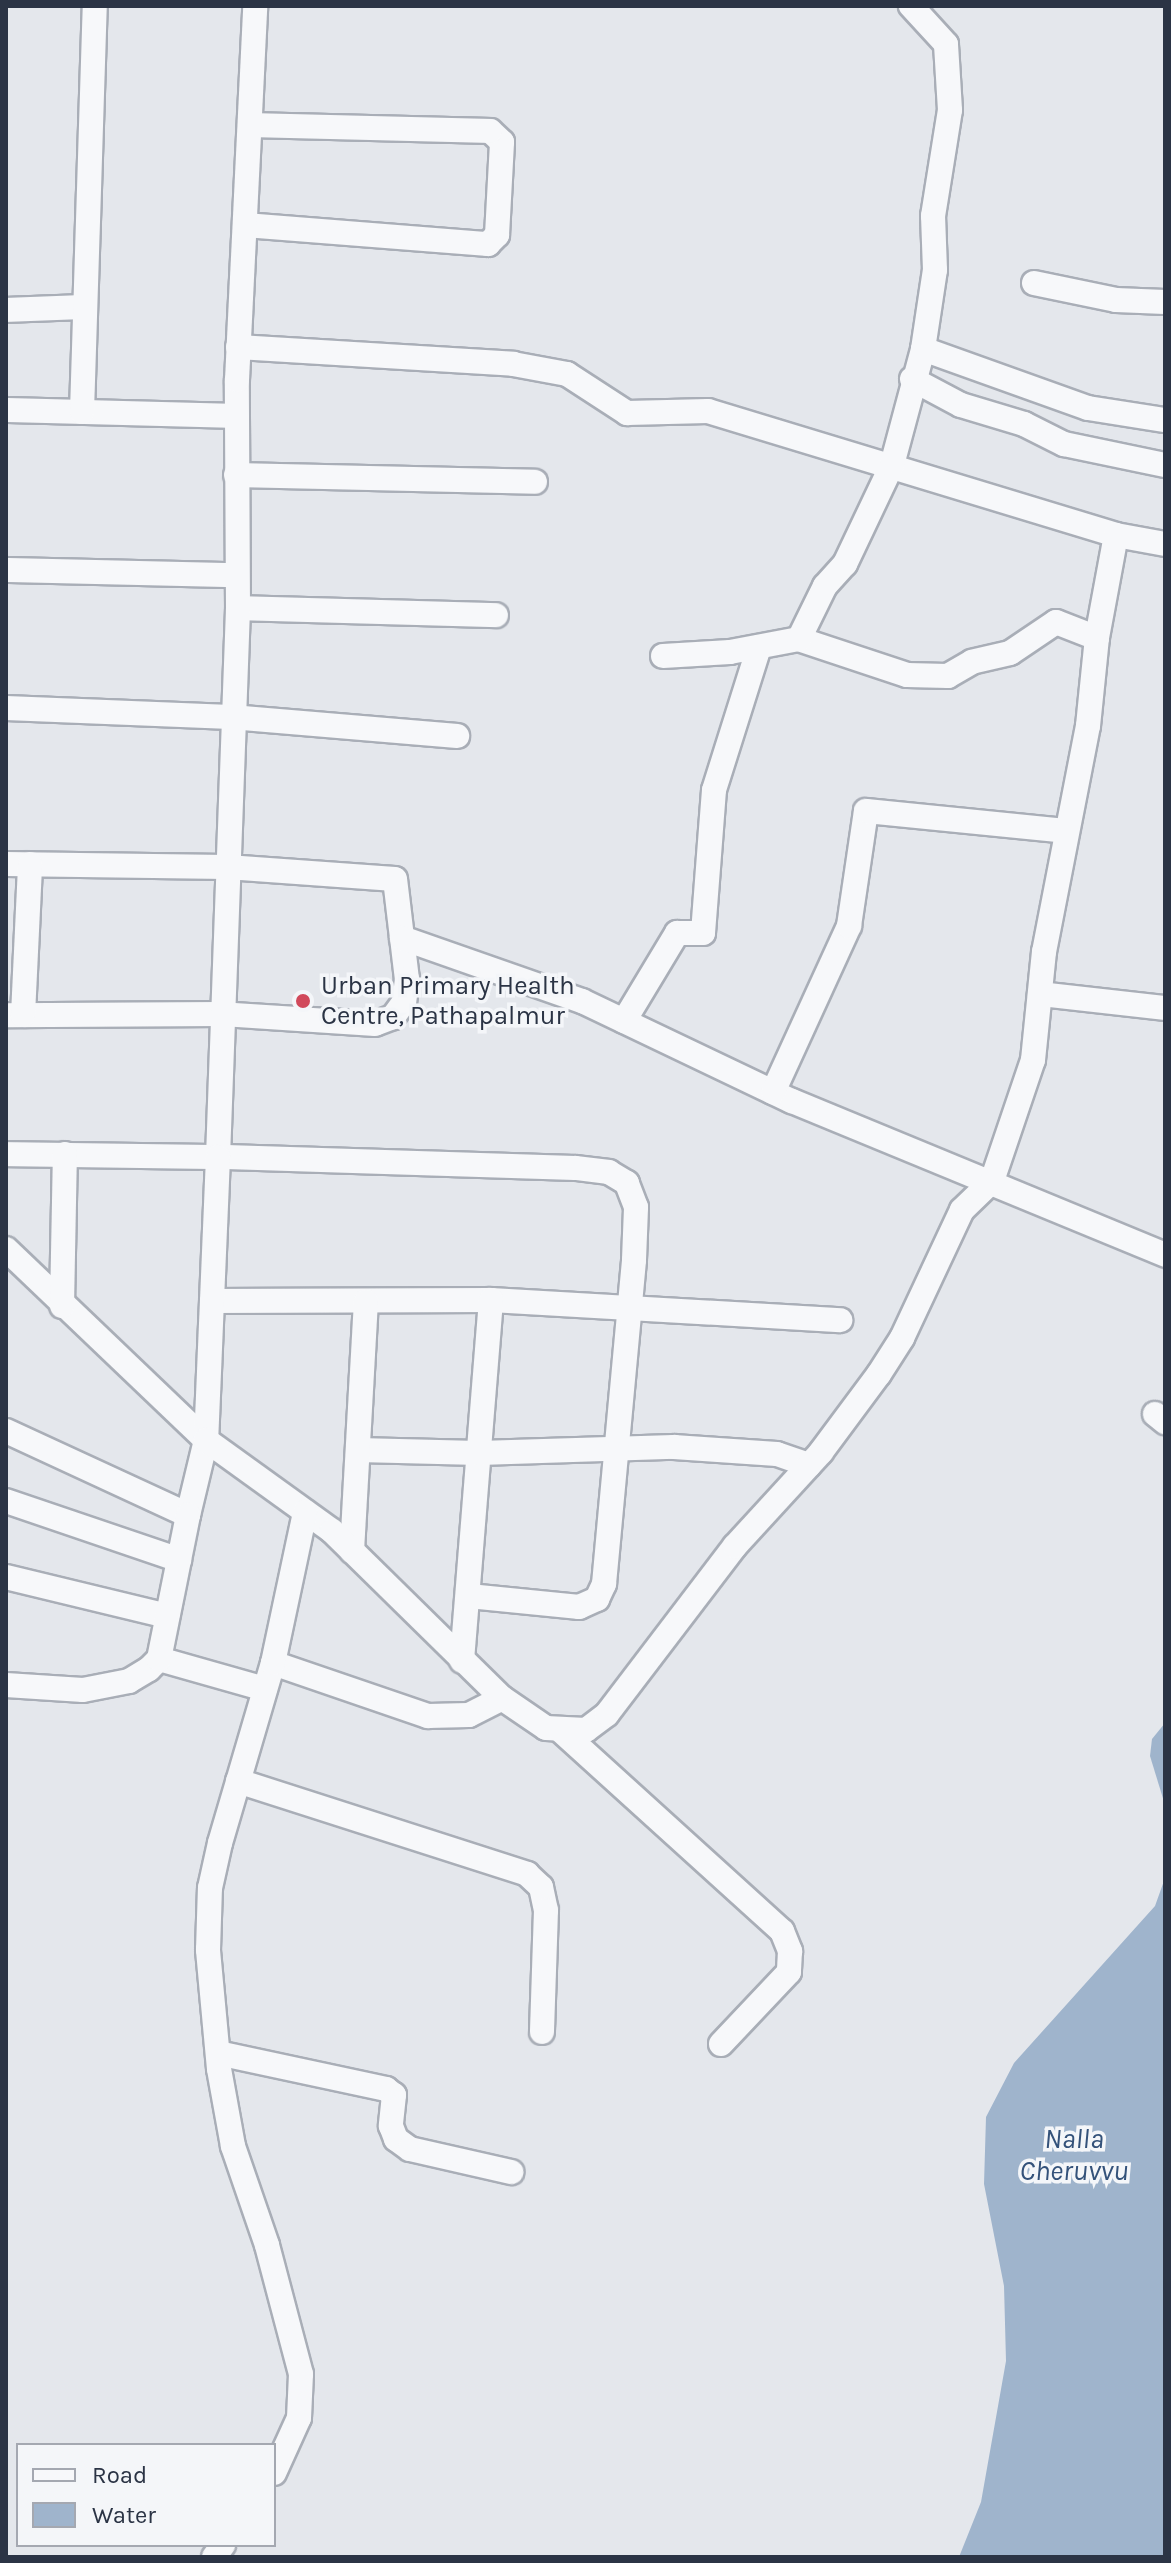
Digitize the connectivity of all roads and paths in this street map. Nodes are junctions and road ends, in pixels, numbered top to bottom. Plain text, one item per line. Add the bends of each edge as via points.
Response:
1 (95, 6) edge
2 (255, 6) edge
3 (911, 6) edge
4 (251, 125) junction
5 (245, 225) junction
6 (1034, 283) dead end
7 (1165, 302) edge
8 (84, 307) junction
9 (6, 310) edge
10 (238, 347) junction
11 (923, 349) junction
12 (912, 379) junction
13 (6, 410) edge
14 (82, 412) junction
15 (236, 416) junction
16 (1165, 420) edge
17 (892, 465) junction
18 (1165, 465) edge
19 (236, 475) junction
20 (535, 482) dead end
21 (1116, 535) junction
22 (1165, 544) edge
23 (6, 570) edge
24 (235, 575) junction
25 (238, 608) junction
26 (496, 615) dead end
27 (1097, 638) junction
28 (799, 639) junction
29 (759, 647) junction
30 (663, 656) dead end
31 (6, 708) edge
32 (231, 717) junction
33 (457, 736) dead end
34 (1066, 831) junction
35 (18, 864) edge
36 (227, 867) junction
37 (402, 938) junction
38 (1040, 994) junction
39 (1165, 1008) edge
40 (222, 1014) junction
41 (15, 1015) edge
42 (624, 1021) junction
43 (773, 1092) junction
44 (6, 1154) edge
45 (65, 1154) junction
46 (218, 1157) junction
47 (992, 1181) junction
48 (6, 1249) edge
49 (1165, 1255) edge
50 (491, 1300) junction
51 (212, 1301) junction
52 (366, 1301) junction
53 (62, 1306) junction
54 (630, 1306) junction
55 (840, 1320) dead end
56 (6, 1431) edge
57 (206, 1440) junction
58 (358, 1450) junction
59 (615, 1451) junction
60 (479, 1453) junction
61 (809, 1465) junction
62 (6, 1501) edge
63 (305, 1512) junction
64 (188, 1515) junction
65 (352, 1551) junction
66 (179, 1560) junction
67 (6, 1577) edge
68 (469, 1596) junction
69 (167, 1616) junction
70 (159, 1659) junction
71 (462, 1661) junction
72 (273, 1663) junction
73 (6, 1685) edge
74 (265, 1689) junction
75 (502, 1698) junction
76 (559, 1729) junction
77 (238, 1781) junction
78 (542, 2032) dead end
79 (721, 2044) dead end
80 (218, 2053) junction
81 (511, 2172) dead end
82 (276, 2469) edge

1 - 8 street
2 - 4 street
3 - 11 street via 946,44 950,110 933,216 935,270
4 - 5 street
4 - 5 street via 490,131 502,142 497,235 488,244
5 - 10 street
6 - 7 street via 1116,300
8 - 9 street
8 - 14 street
10 - 15 street
10 - 17 street via 540,369 567,374 627,413 708,411
11 - 12 street
11 - 16 street via 1088,408
12 - 17 street
12 - 18 street via 961,405 1024,424 1064,444
13 - 14 street
14 - 15 street
15 - 19 street
17 - 21 street
17 - 28 street via 845,564 825,586
19 - 20 street
19 - 24 street
21 - 22 street
21 - 27 street
23 - 24 street
24 - 25 street
25 - 26 street
25 - 32 street
27 - 28 street via 1056,622 1010,653 972,662 948,676 907,675
27 - 34 street via 1088,726
28 - 29 street
29 - 30 street
29 - 42 street via 714,790 703,933 677,933
31 - 32 street
32 - 33 street
32 - 36 street
34 - 38 street
34 - 43 street via 866,811 849,926
35 - 36 street
35 - 41 street
36 - 37 street via 395,879
36 - 40 street
37 - 40 street via 407,979 404,1002 393,1017 375,1024
37 - 42 street via 509,972
38 - 39 street
38 - 47 street via 1033,1060
40 - 41 street
40 - 46 street
42 - 43 street
43 - 47 street
44 - 45 street
45 - 46 street
45 - 53 street
46 - 51 street
46 - 54 street via 609,1172 627,1183 636,1207
47 - 49 street
47 - 61 street via 962,1210 902,1338
48 - 53 street
50 - 52 street
50 - 54 street
50 - 60 street
51 - 52 street
51 - 57 street
52 - 58 street
53 - 57 street
54 - 55 street
54 - 59 street
56 - 64 street
57 - 63 street
57 - 64 street
58 - 60 street
58 - 65 street
59 - 60 street
59 - 61 street via 744,1451
59 - 68 street via 604,1584 597,1599 579,1607
60 - 68 street
61 - 76 street via 768,1505 607,1714 586,1730
62 - 66 street
63 - 65 street
63 - 72 street
64 - 66 street
65 - 71 street
66 - 69 street
67 - 69 street
68 - 71 street
69 - 70 street
70 - 73 street via 129,1681 83,1690
70 - 74 street
71 - 75 street
72 - 74 street
72 - 75 street via 428,1716 469,1715
74 - 77 street
75 - 76 street via 546,1728
76 - 79 street via 782,1931 790,1951 789,1972
77 - 78 street via 527,1874 541,1887 546,1910
77 - 80 street via 210,1888 208,1950
80 - 81 street via 386,2089 394,2095 391,2126 403,2144
80 - 82 street via 233,2146 267,2245 301,2374 299,2418

